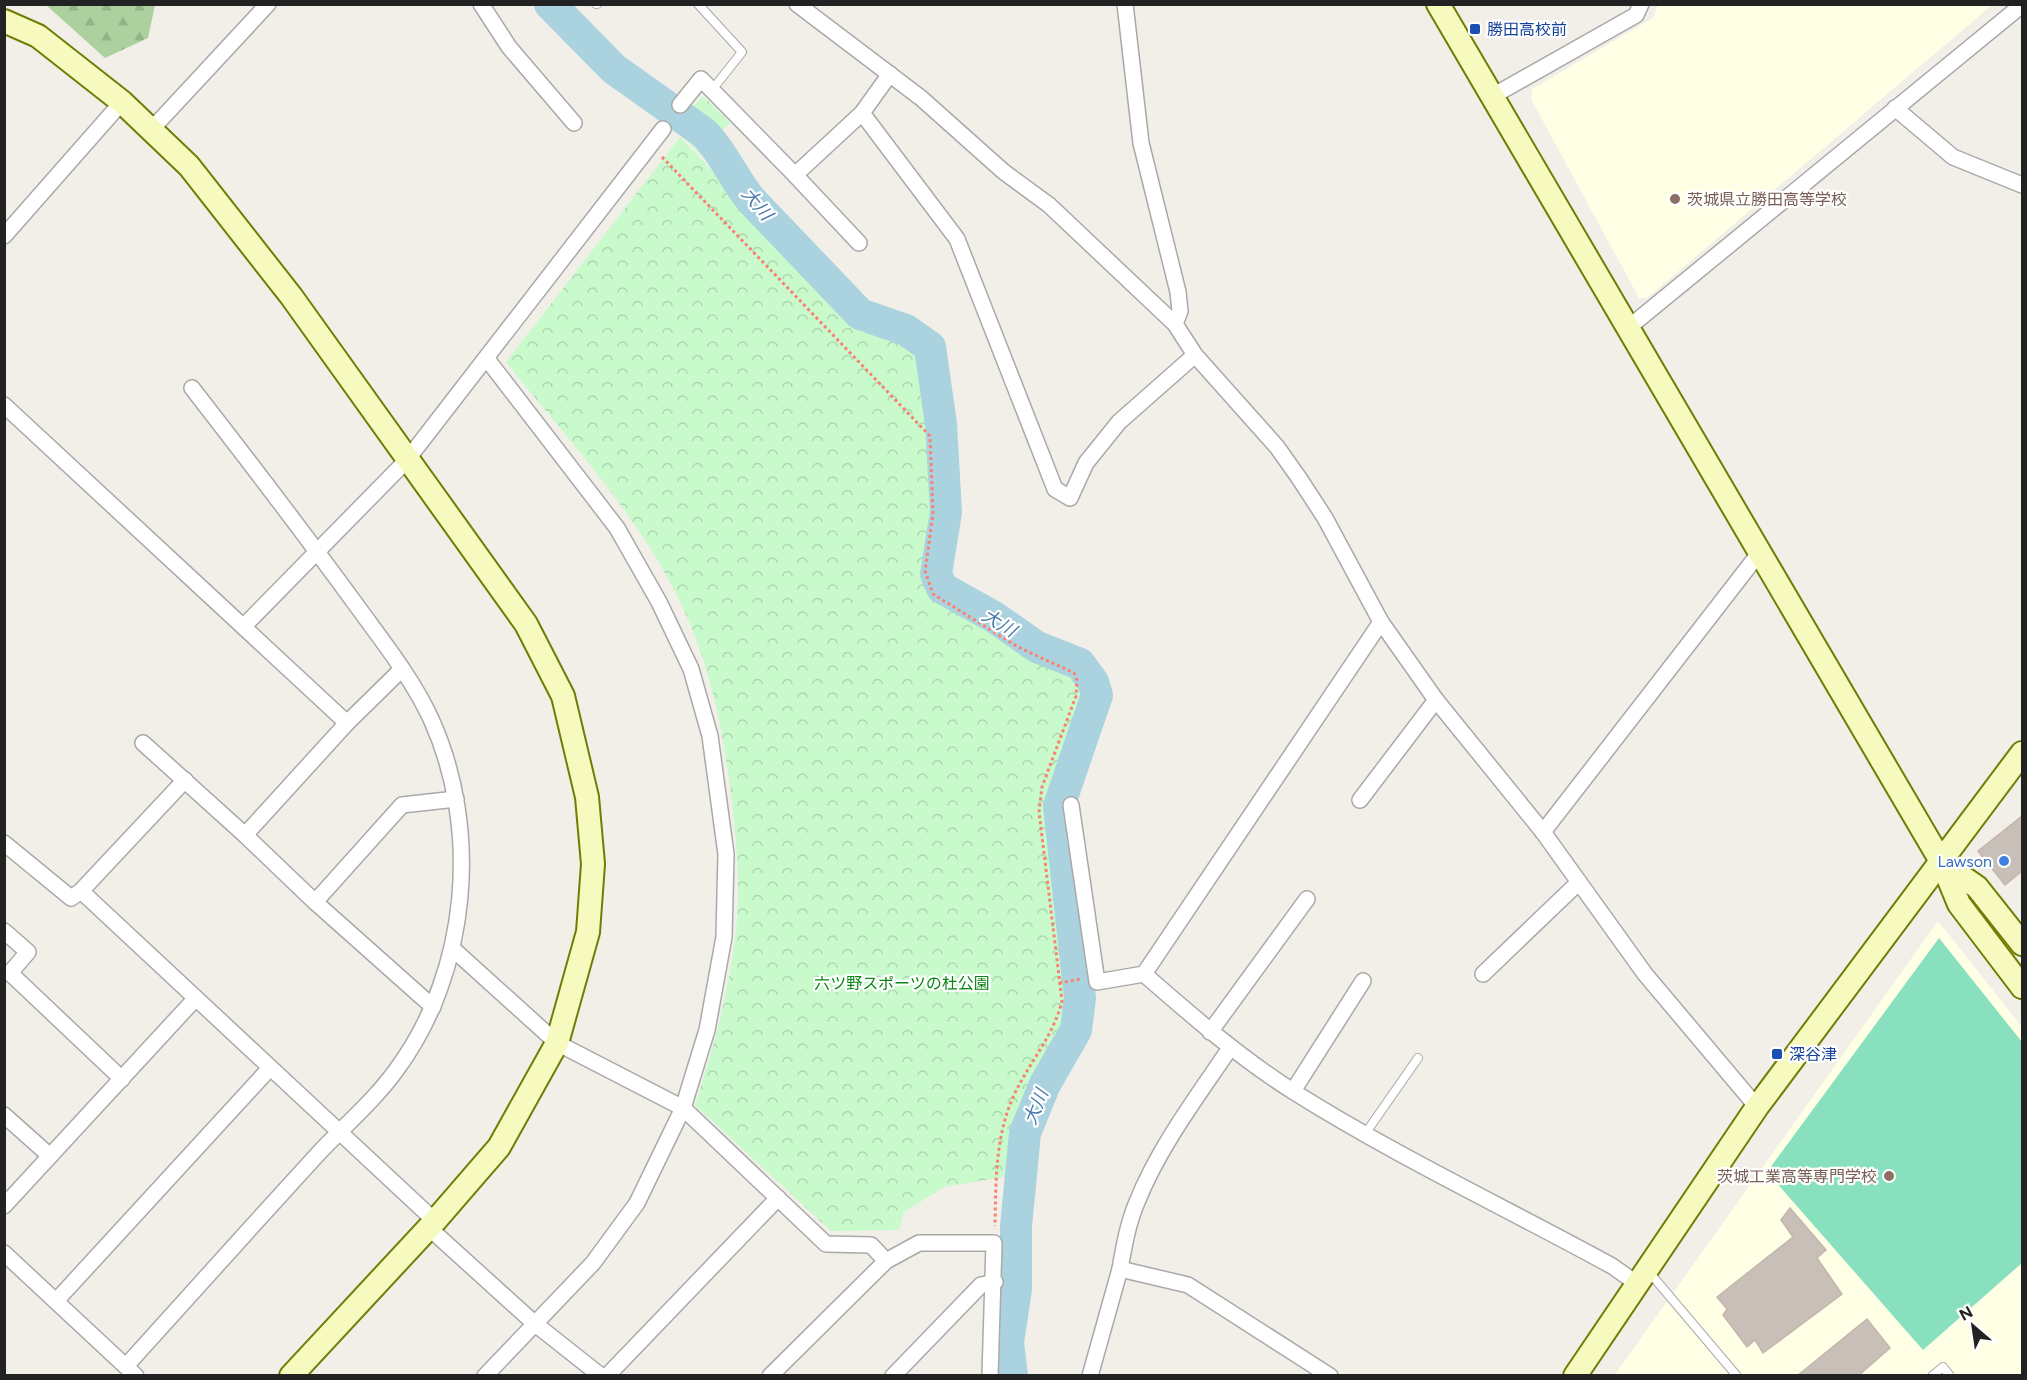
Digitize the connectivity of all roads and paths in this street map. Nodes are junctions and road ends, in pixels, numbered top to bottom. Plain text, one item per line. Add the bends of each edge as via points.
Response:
1 (268, 4) edge
2 (481, 4) edge
3 (698, 4) edge
4 (797, 4) edge
5 (1125, 4) edge
6 (1438, 4) edge
7 (1641, 4) edge
8 (2022, 5) edge
9 (4, 21) edge
10 (890, 74) junction
11 (712, 90) junction
12 (1491, 97) junction
13 (122, 102) junction
14 (680, 105) dead end
15 (1895, 108) junction
16 (862, 113) junction
17 (574, 123) dead end
18 (663, 129) dead end
19 (151, 130) junction
20 (651, 146) junction
21 (795, 175) junction
22 (2022, 185) edge
23 (4, 236) edge
24 (858, 243) dead end
25 (1175, 324) junction
26 (1628, 328) junction
27 (1195, 355) junction
28 (487, 359) junction
29 (192, 388) dead end
30 (4, 405) edge
31 (407, 460) junction
32 (318, 552) junction
33 (1760, 552) junction
34 (1382, 622) junction
35 (244, 626) junction
36 (402, 669) junction
37 (1436, 700) junction
38 (347, 723) junction
39 (143, 743) dead end
40 (2022, 753) edge
41 (185, 780) junction
42 (456, 799) junction
43 (1360, 800) dead end
44 (1071, 806) dead end
45 (1543, 832) junction
46 (245, 834) junction
47 (4, 843) edge
48 (1942, 863) junction
49 (1579, 882) junction
50 (81, 891) junction
51 (1307, 899) dead end
52 (315, 902) junction
53 (4, 931) edge
54 (2022, 944) edge
55 (453, 949) junction
56 (1144, 974) junction
57 (1484, 974) dead end
58 (1083, 979) dead end
59 (1363, 981) dead end
60 (1059, 983) junction
61 (2022, 987) edge
62 (195, 999) junction
63 (434, 1007) junction
64 (1210, 1032) junction
65 (557, 1042) junction
66 (1230, 1047) junction
67 (1418, 1058) dead end
68 (270, 1068) junction
69 (123, 1079) junction
70 (1293, 1092) junction
71 (1758, 1107) junction
72 (683, 1108) junction
73 (4, 1115) edge
74 (338, 1131) junction
75 (1365, 1134) junction
76 (50, 1156) junction
77 (778, 1198) junction
78 (4, 1206) edge
79 (431, 1224) junction
80 (994, 1243) junction
81 (4, 1253) edge
82 (886, 1260) junction
83 (1120, 1269) junction
84 (1641, 1276) junction
85 (995, 1282) junction
86 (56, 1300) junction
87 (534, 1323) junction
88 (131, 1371) edge
89 (291, 1376) edge
90 (485, 1376) edge
91 (600, 1376) edge
92 (607, 1376) edge
93 (770, 1376) edge
94 (892, 1376) edge
95 (990, 1376) edge
96 (1090, 1376) edge
97 (1330, 1376) edge
98 (1575, 1376) edge
99 (1737, 1376) edge
100 (1932, 1376) edge
101 (1950, 1376) edge

1 - 19 street
2 - 17 street via 509,47
3 - 11 lane via 742,52
4 - 10 street
5 - 25 street via 1141,143 1178,292 1180,311
6 - 12 street
7 - 12 street via 1636,15
8 - 15 street
9 - 13 street via 38,36
10 - 16 street
10 - 25 street via 1049,206
11 - 14 street via 702,79
11 - 21 street
12 - 26 street
13 - 19 street
13 - 23 street
15 - 22 street via 1953,157
15 - 26 street
16 - 21 street
16 - 27 street via 957,239 1055,489 1070,498 1086,463 1119,422
18 - 20 street
19 - 31 street via 189,166 291,296
20 - 28 street
20 - 60 path via 930,436 933,514 925,571 933,594 1018,647 1074,673 1076,696 1042,787 1039,812
21 - 24 street
25 - 27 street
26 - 33 street
27 - 34 street via 1277,447 1299,478
28 - 31 street
28 - 72 street via 616,528 692,669 710,735 726,854 724,937 707,1030
29 - 32 street
30 - 35 street
31 - 32 street
31 - 65 street via 526,624 563,696 587,797 593,864 588,932
32 - 35 street
32 - 36 street
33 - 45 street
33 - 48 street
34 - 37 street
34 - 56 street
35 - 38 street
36 - 38 street
36 - 42 street via 431,719
37 - 43 street
37 - 45 street
38 - 46 street
39 - 41 street
40 - 48 street
41 - 46 street
41 - 50 street
42 - 52 street via 402,805
42 - 55 street via 460,891
44 - 56 street via 1097,982
45 - 49 street
46 - 52 street
47 - 50 street via 71,898
48 - 54 street via 1977,886
48 - 61 street via 1959,904
48 - 71 street
49 - 57 street
49 - 71 street via 1645,974
50 - 62 street
51 - 64 street
52 - 63 street
53 - 69 street via 28,952 10,973
55 - 63 street
55 - 65 street
56 - 64 street
58 - 60 path
59 - 70 street
60 - 80 path via 1062,1000 1057,1024 1014,1094 1000,1132
62 - 68 street
62 - 69 street
63 - 74 street via 397,1069
64 - 66 street
65 - 72 street
65 - 79 street via 499,1147
66 - 70 street
66 - 83 street via 1168,1142 1137,1200
67 - 75 lane
68 - 74 street
68 - 86 street
69 - 76 street
70 - 75 street
71 - 84 street
72 - 77 street
72 - 87 street via 637,1203 592,1263
73 - 76 street
74 - 79 street
74 - 88 street
75 - 84 street via 1603,1261
76 - 78 street
77 - 82 street via 826,1244 871,1245
77 - 92 street
79 - 87 street
79 - 89 street
80 - 82 street via 919,1244
80 - 85 street
81 - 86 street
82 - 93 street
83 - 96 street
83 - 97 street via 1188,1284
84 - 98 street
84 - 99 lane
85 - 94 street via 981,1285
85 - 95 street
86 - 88 street
87 - 90 street
87 - 91 street
100 - 101 lane via 1943,1367

